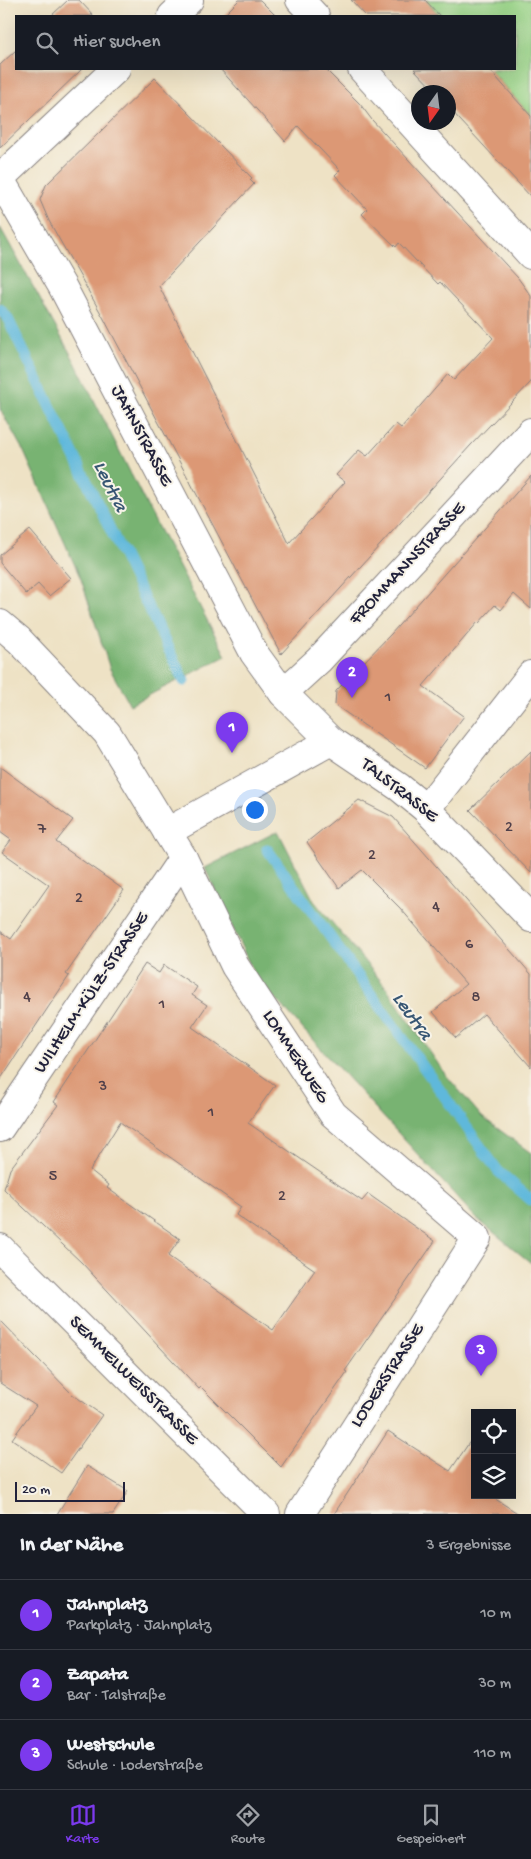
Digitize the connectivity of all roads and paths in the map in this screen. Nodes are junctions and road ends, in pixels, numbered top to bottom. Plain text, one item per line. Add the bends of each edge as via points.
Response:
1 (189, 0) edge
2 (300, 0) edge
3 (173, 15) edge
4 (314, 15) edge
5 (115, 70) edge
6 (363, 70) edge
7 (0, 178) edge
8 (531, 255) edge
9 (531, 432) edge
10 (0, 624) edge
11 (531, 675) edge
12 (283, 693) junction
13 (331, 741) junction
14 (426, 808) junction
15 (167, 832) junction
16 (183, 858) junction
17 (531, 918) edge
18 (0, 1128) edge
19 (477, 1238) joint
20 (0, 1248) edge
21 (266, 1514) edge
22 (300, 1514) edge

1 - 3 street
2 - 4 street
5 - 7 street
6 - 8 street
7 - 12 street, JAHNSTRASSE via 62,286 254,653
9 - 12 street, FROMMANNSTRASSE via 320,660
10 - 15 street, LOMMERWEG via 107,733
11 - 14 street
12 - 13 street, TALSTRASSE
13 - 14 street, TALSTRASSE
13 - 15 street
14 - 17 street, TALSTRASSE
15 - 16 street, LOMMERWEG
16 - 18 street, WILHELM-KÜLZ-STRASSE
16 - 19 street, LOMMERWEG via 235,966 333,1114
19 - 22 street, LODERSTRASSE
20 - 21 street, SEMMELWEISSTRASSE

